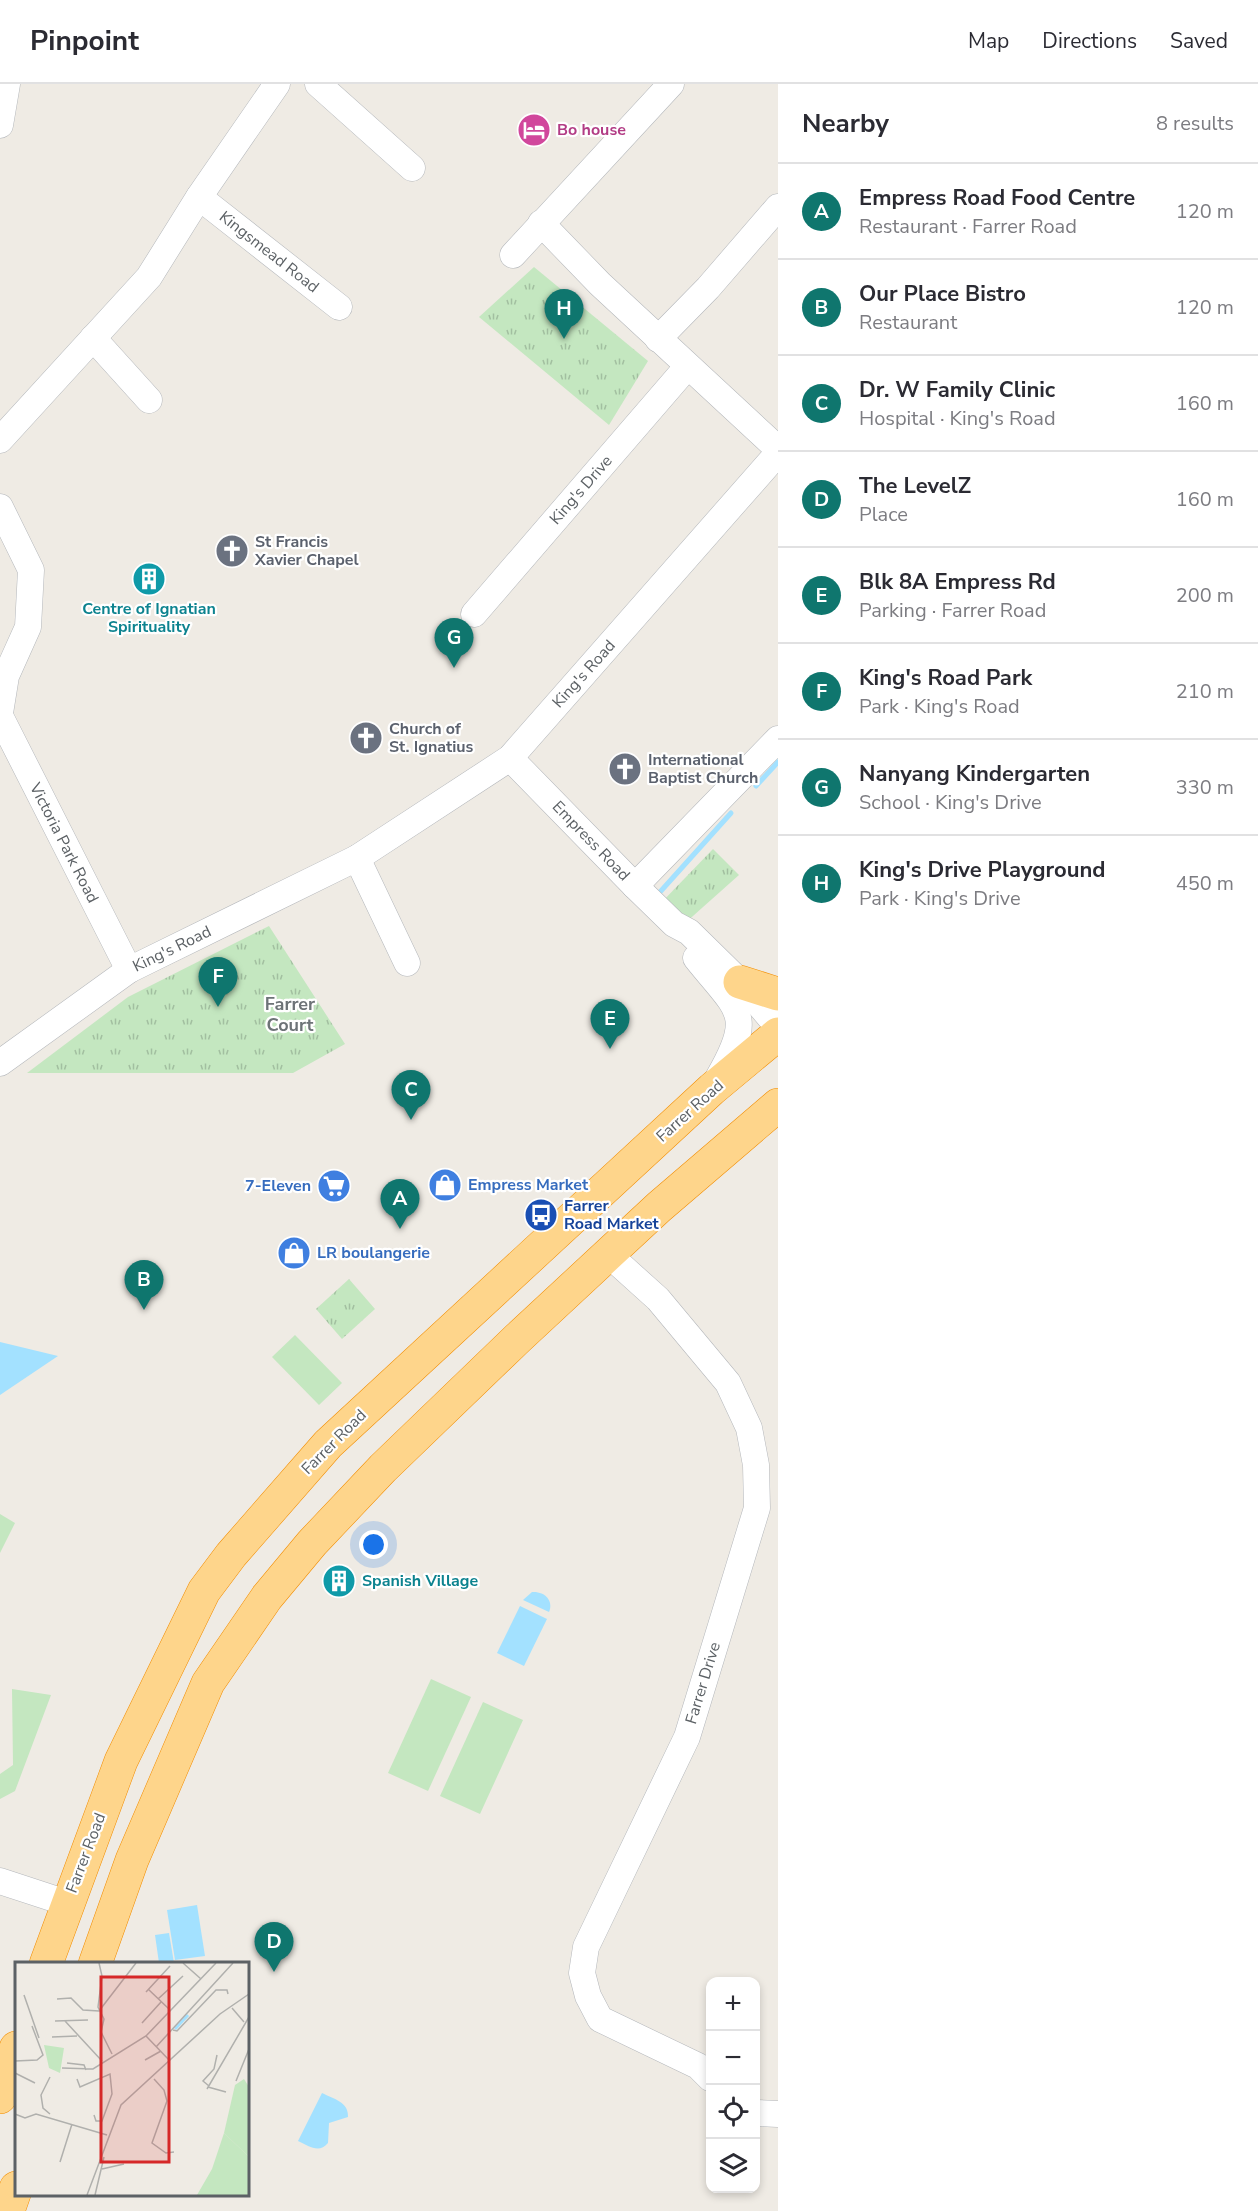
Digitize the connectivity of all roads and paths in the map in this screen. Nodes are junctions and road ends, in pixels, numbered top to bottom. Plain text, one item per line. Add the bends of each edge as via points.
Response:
1 (7, 84) edge
2 (277, 84) edge
3 (318, 84) edge
4 (671, 84) edge
5 (0, 125) edge
6 (412, 168) dead end
7 (200, 197) junction
8 (778, 207) edge
9 (540, 223) junction
10 (513, 255) dead end
11 (339, 307) dead end
12 (93, 338) junction
13 (658, 339) junction
14 (687, 367) junction
15 (149, 400) dead end
16 (0, 440) edge
17 (778, 451) edge
18 (0, 507) edge
19 (474, 614) dead end
20 (0, 715) edge
21 (778, 739) edge
22 (510, 758) junction
23 (357, 858) junction
24 (635, 886) junction
25 (674, 924) junction
26 (407, 963) dead end
27 (129, 970) junction
28 (740, 982) junction
29 (778, 994) edge
30 (778, 1027) edge
31 (778, 1034) edge
32 (5, 1051) edge
33 (712, 1089) junction
34 (778, 1105) edge
35 (608, 1254) junction
36 (0, 1881) edge
37 (67, 1903) junction
38 (47, 1962) edge
39 (96, 1962) edge
40 (15, 2051) edge
41 (706, 2073) edge
42 (1, 2094) edge
43 (760, 2113) edge
44 (778, 2114) edge
45 (15, 2191) edge
46 (8, 2211) edge

1 - 5 street
2 - 7 street
3 - 6 street
4 - 9 street
7 - 11 street, Kingsmead Road
7 - 12 street via 149,277
8 - 13 street
9 - 10 street
9 - 13 street
12 - 15 street
12 - 16 street
13 - 14 street
14 - 17 street
14 - 19 street, King's Drive
17 - 22 street, King's Road
18 - 20 street, Victoria Park Road via 31,570 28,627 6,676
20 - 27 street, Victoria Park Road
21 - 24 street
22 - 23 street, King's Road
22 - 24 street, Empress Road
23 - 26 street
23 - 27 street, King's Road
24 - 25 street, Empress Road
25 - 28 street, Empress Road via 688,932
25 - 33 street, Empress Road via 681,939 737,1011 741,1027 738,1044
27 - 32 street, King's Road
28 - 29 highway
28 - 30 street, Empress Road
31 - 33 highway, Farrer Road
33 - 37 highway, Farrer Road via 328,1444 231,1555 204,1591 149,1701 121,1761
34 - 35 highway
35 - 39 highway via 384,1468 267,1597 208,1683 132,1860
35 - 41 street, Farrer Drive via 658,1299 728,1383 749,1428 756,1465 757,1508 687,1737 586,1947 582,1965 588,1996 600,2019
36 - 37 street
37 - 38 highway, Farrer Road
40 - 42 highway
43 - 44 street
45 - 46 highway

